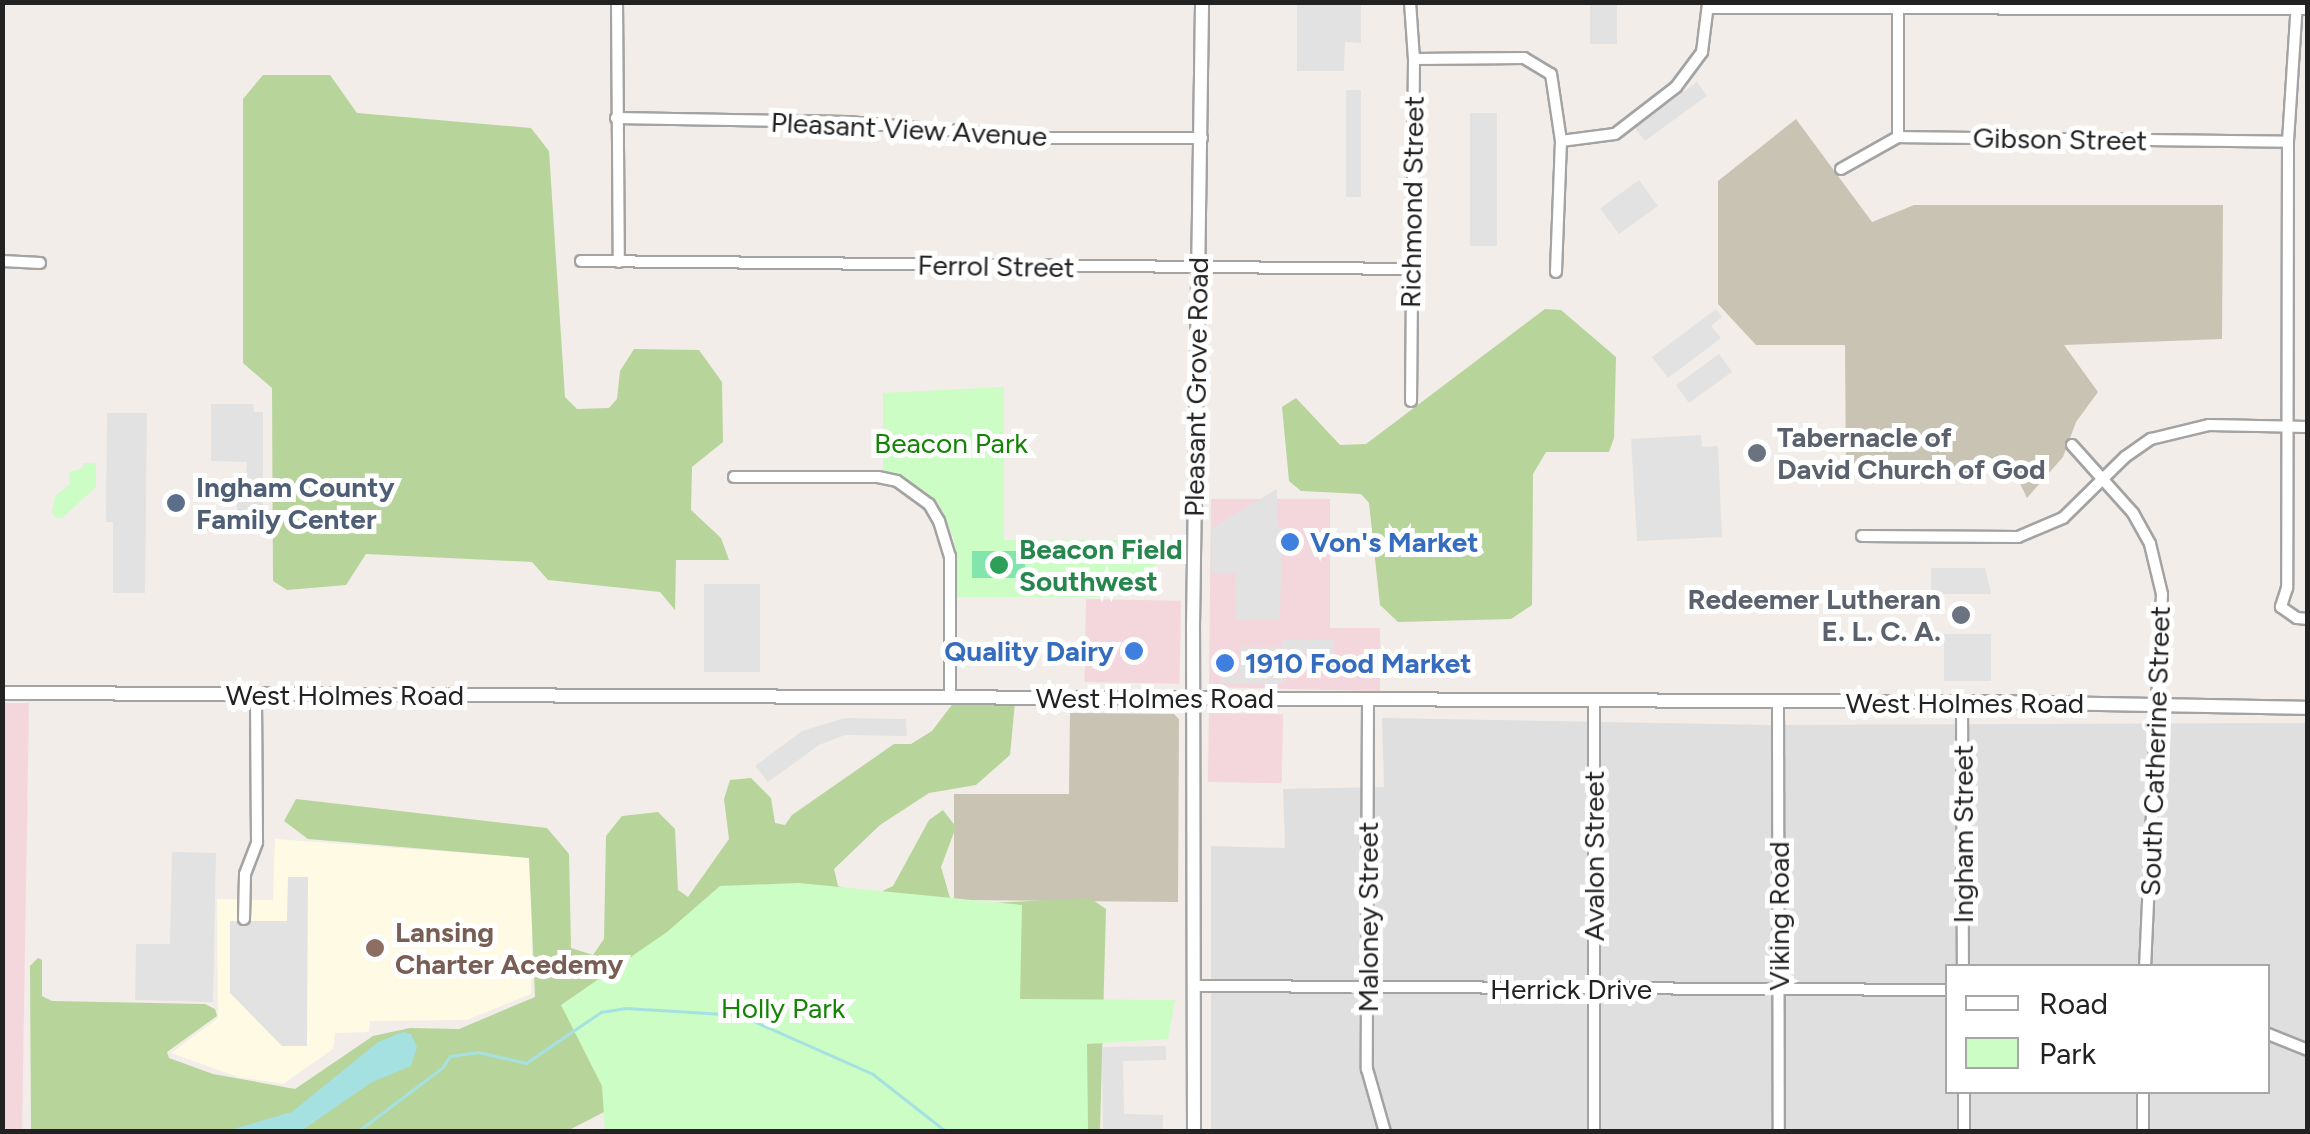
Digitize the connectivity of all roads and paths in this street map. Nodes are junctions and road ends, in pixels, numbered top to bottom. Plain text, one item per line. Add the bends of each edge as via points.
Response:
1 (618, 2) edge
2 (1202, 2) edge
3 (1410, 2) edge
4 (1708, 5) edge
5 (1846, 6) edge
6 (2300, 7) edge
7 (1898, 9) junction
8 (1414, 59) junction
9 (616, 118) junction
10 (1898, 137) junction
11 (1202, 138) junction
12 (1561, 141) junction
13 (2288, 142) junction
14 (1842, 169) dead end
15 (2, 261) edge
16 (581, 261) dead end
17 (619, 262) junction
18 (40, 263) dead end
19 (1198, 268) junction
20 (1410, 269) junction
21 (1556, 272) dead end
22 (1410, 401) dead end
23 (2289, 427) junction
24 (2308, 427) edge
25 (2072, 445) dead end
26 (734, 477) dead end
27 (2102, 479) junction
28 (1862, 536) dead end
29 (2308, 618) edge
30 (2, 693) edge
31 (256, 694) junction
32 (950, 697) junction
33 (1193, 699) junction
34 (1368, 699) junction
35 (1594, 700) junction
36 (1778, 702) junction
37 (1962, 702) junction
38 (2158, 704) junction
39 (2308, 708) edge
40 (244, 919) dead end
41 (1963, 964) edge
42 (2145, 964) edge
43 (1194, 986) junction
44 (1368, 988) junction
45 (1594, 990) junction
46 (1779, 990) junction
47 (1945, 990) edge
48 (2270, 1035) edge
49 (2308, 1050) edge
50 (1964, 1094) edge
51 (2143, 1094) edge
52 (1194, 1132) edge
53 (1386, 1132) edge
54 (1594, 1132) edge
55 (1780, 1132) edge
56 (1964, 1132) edge
57 (2143, 1132) edge

1 - 9 street
2 - 11 street, Pleasant Grove Road
3 - 8 street, Richmond Street
4 - 5 street
4 - 12 street via 1702,52 1676,87 1615,134
5 - 7 street
6 - 7 street
6 - 13 street
7 - 10 street
8 - 12 street via 1524,58 1537,64 1550,74 1556,92
8 - 20 street, Richmond Street
9 - 11 street, Pleasant View Avenue via 847,122 1047,138
9 - 17 street
10 - 13 street, Gibson Street
10 - 14 street
11 - 19 street, Pleasant Grove Road
12 - 21 street
13 - 23 street
15 - 18 street
16 - 17 street, Ferrol Street
17 - 19 street, Ferrol Street
19 - 20 street, Ferrol Street
19 - 33 street, Pleasant Grove Road
20 - 22 street, Richmond Street
23 - 24 street
23 - 27 street via 2180,429 2151,439
23 - 29 street via 2287,588 2280,608
25 - 27 street, South Catherine Street
26 - 32 street via 878,477 897,481 929,504 950,556
27 - 28 street via 2064,518 2018,537
27 - 38 street, South Catherine Street via 2132,513 2158,568
30 - 31 street, West Holmes Road
31 - 32 street, West Holmes Road
31 - 40 street via 257,842 245,874
32 - 33 street, West Holmes Road
33 - 34 street, West Holmes Road
33 - 43 street, Pleasant Grove Road
34 - 35 street, West Holmes Road
34 - 44 street, Maloney Street
35 - 36 street, West Holmes Road
35 - 45 street, Avalon Street
36 - 37 street, West Holmes Road
36 - 46 street, Viking Road
37 - 38 street, West Holmes Road
37 - 41 street, Ingham Street
38 - 39 street, West Holmes Road
38 - 42 street, South Catherine Street
43 - 44 street, Herrick Drive
43 - 52 street, Pleasant Grove Road
44 - 45 street, Herrick Drive
44 - 53 street, Maloney Street via 1367,1069
45 - 46 street, Herrick Drive
45 - 54 street, Avalon Street
46 - 47 street, Herrick Drive
46 - 55 street, Viking Road
48 - 49 street
50 - 56 street
51 - 57 street

